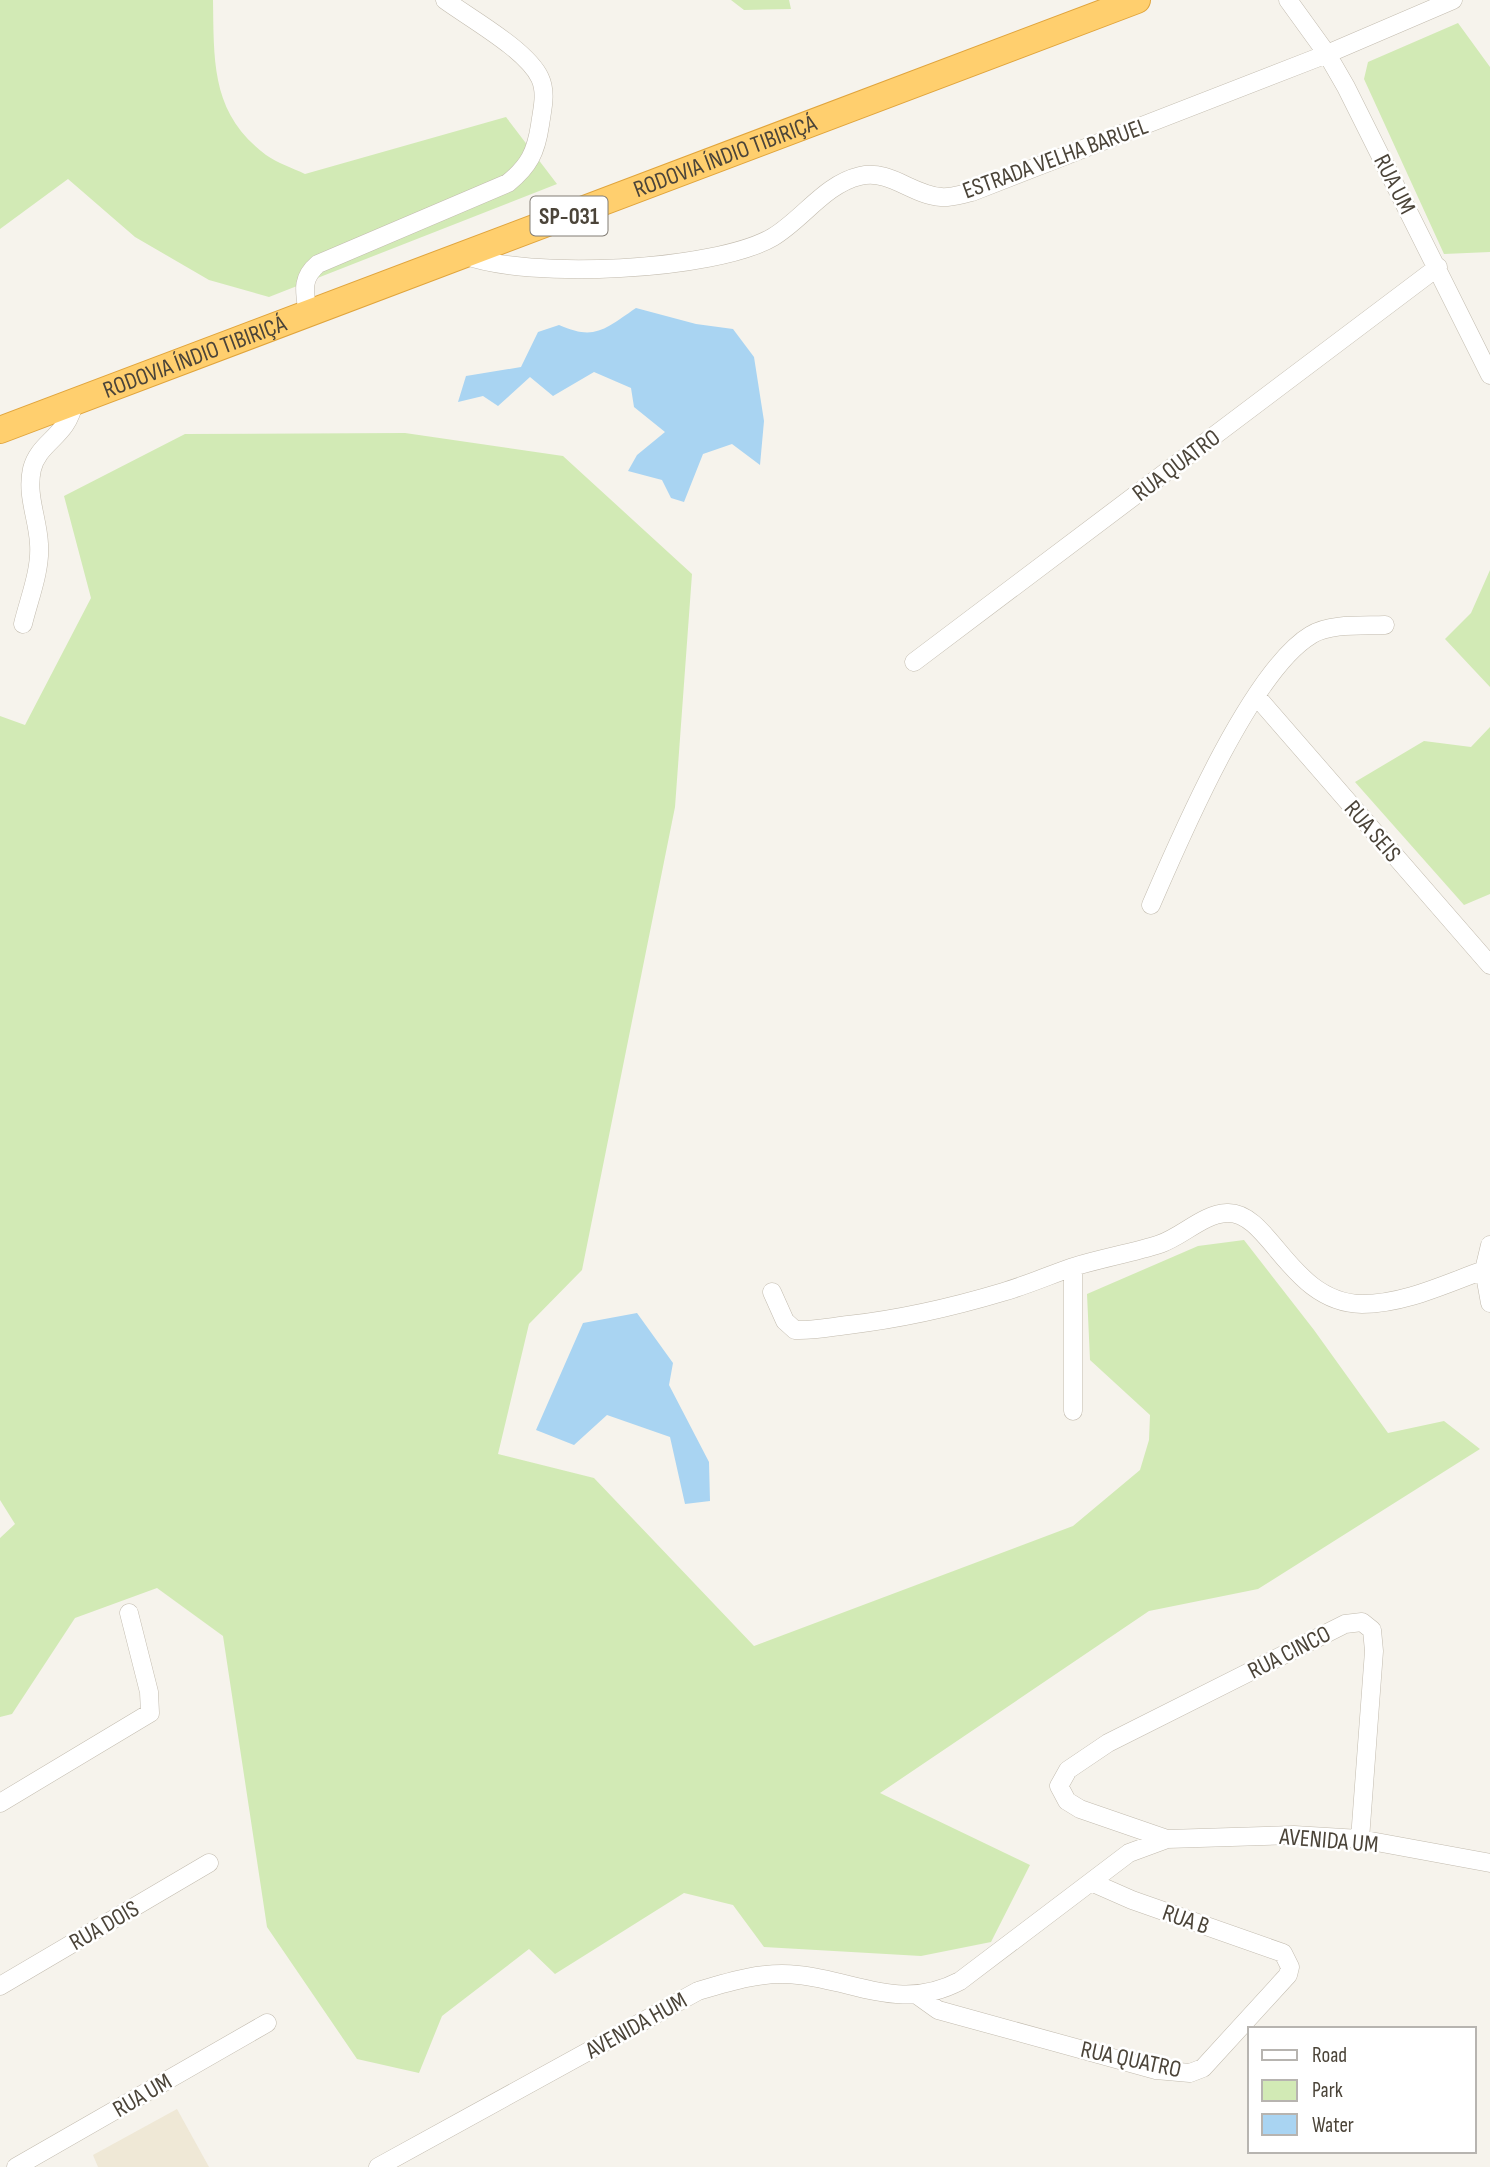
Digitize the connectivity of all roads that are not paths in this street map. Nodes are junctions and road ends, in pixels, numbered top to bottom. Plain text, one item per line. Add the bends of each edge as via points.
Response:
1 (445, 0) edge
2 (1137, 0) edge
3 (1287, 0) edge
4 (1453, 0) edge
5 (1327, 54) junction
6 (464, 255) junction
7 (1438, 267) junction
8 (308, 314) junction
9 (1490, 375) edge
10 (74, 402) junction
11 (0, 430) edge
12 (23, 624) dead end
13 (1385, 625) dead end
14 (914, 662) dead end
15 (1257, 697) junction
16 (1151, 905) dead end
17 (1490, 965) edge
18 (1490, 1245) edge
19 (1073, 1267) junction
20 (1484, 1270) junction
21 (772, 1292) dead end
22 (1490, 1303) edge
23 (1073, 1411) dead end
24 (129, 1613) dead end
25 (0, 1803) edge
26 (1080, 1809) joint
27 (1167, 1839) junction
28 (1360, 1839) junction
29 (209, 1863) dead end
30 (1490, 1863) edge
31 (1091, 1882) junction
32 (1283, 1953) joint
33 (0, 1986) edge
34 (917, 1995) junction
35 (267, 2024) dead end
36 (16, 2167) edge
37 (379, 2167) edge

1 - 8 street via 524,57 540,77 544,95 537,150 525,170 508,184 318,264 303,282
2 - 6 highway, RODOVIA ÍNDIO TIBIRIÇÁ / SP-031
3 - 5 street, RUA UM
4 - 5 street, ESTRADA VELHA BARUEL
5 - 6 street, ESTRADA VELHA BARUEL via 972,192 940,197 887,176 853,178 772,238 714,255 650,265 548,271 484,263
5 - 7 street, RUA UM
6 - 8 highway, RODOVIA ÍNDIO TIBIRIÇÁ / SP-031
7 - 9 street, RUA UM
7 - 14 street, RUA QUATRO
8 - 10 highway, RODOVIA ÍNDIO TIBIRIÇÁ / SP-031
10 - 11 highway, RODOVIA ÍNDIO TIBIRIÇÁ / SP-031
10 - 12 street via 67,425 39,453 32,469 39,559
13 - 15 street via 1313,633 1282,659
15 - 16 street via 1215,766
15 - 17 street, RUA SEIS
18 - 20 street
19 - 20 street via 1162,1243 1226,1213 1246,1217 1258,1226 1297,1274 1315,1290 1338,1300 1361,1304 1398,1301
19 - 21 street via 939,1309 800,1330 788,1325
19 - 23 street
20 - 22 street
24 - 25 street via 150,1713
26 - 27 street, AVENIDA UM
26 - 28 street, RUA CINCO via 1067,1801 1059,1786 1081,1760 1345,1624 1359,1622 1372,1630 1374,1651
27 - 28 street, AVENIDA UM via 1294,1835
27 - 31 street, AVENIDA UM via 1129,1853
28 - 30 street, AVENIDA UM
29 - 33 street, RUA DOIS
31 - 32 street, RUA B
31 - 34 street, AVENIDA UM via 960,1981
32 - 34 street, RUA QUATRO via 1290,1966 1282,1984 1211,2062 1189,2073 1156,2070 938,2010
34 - 37 street, AVENIDA HUM via 860,1990 799,1975 741,1977 698,1991
35 - 36 street, RUA UM

